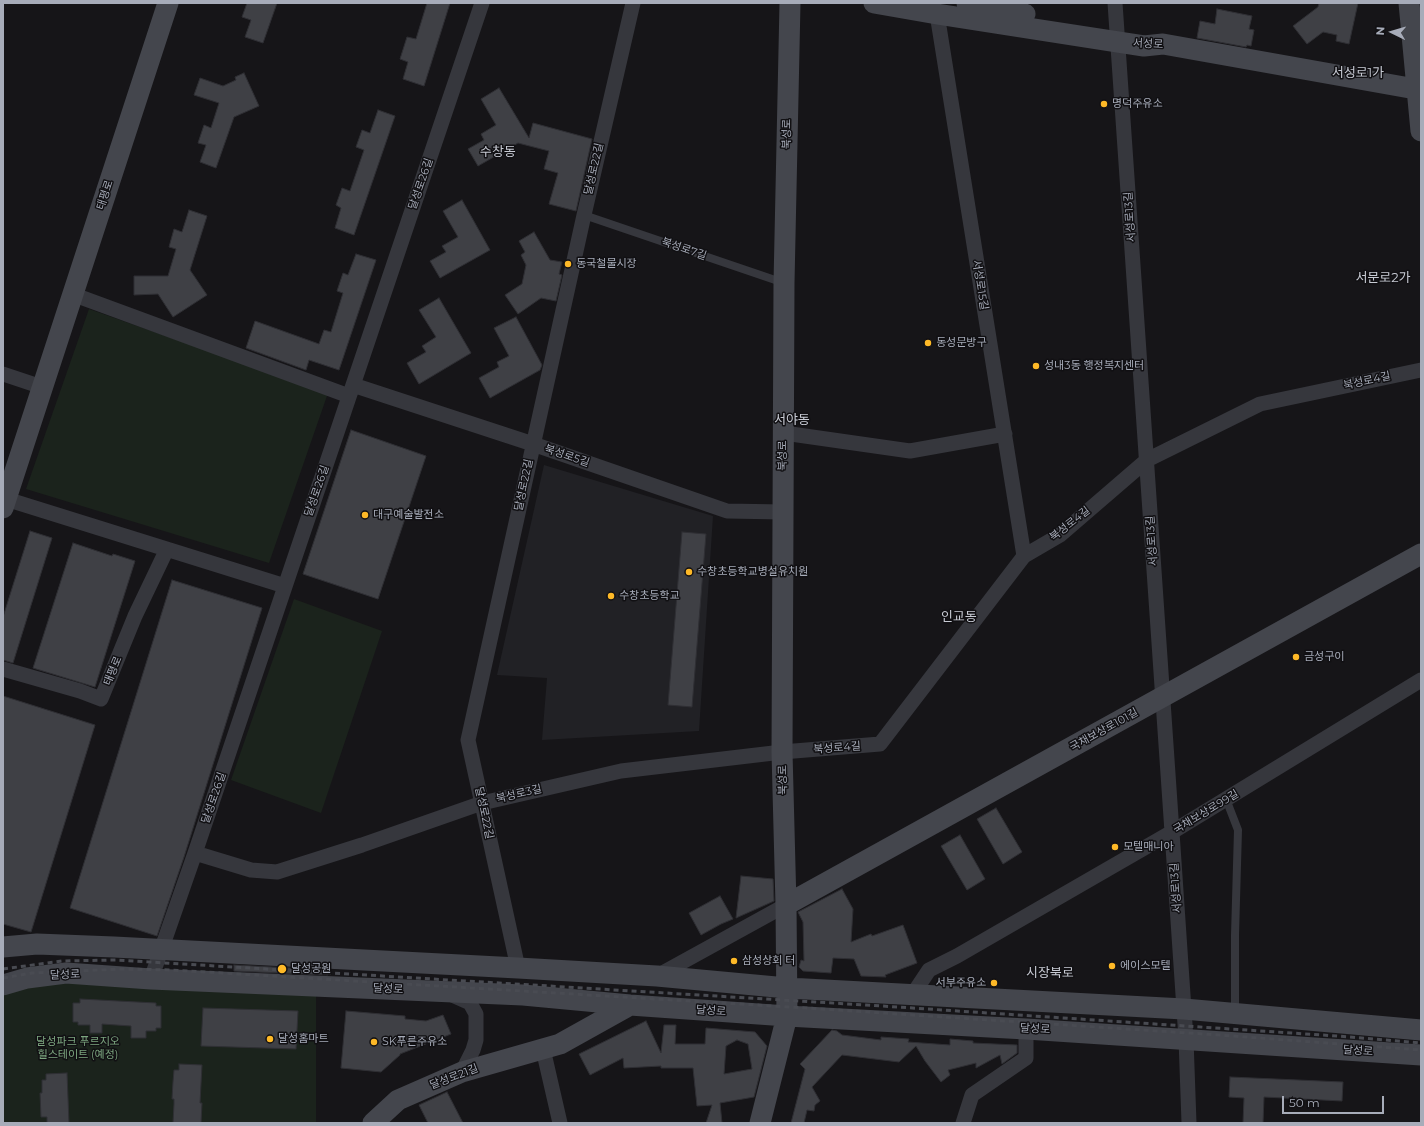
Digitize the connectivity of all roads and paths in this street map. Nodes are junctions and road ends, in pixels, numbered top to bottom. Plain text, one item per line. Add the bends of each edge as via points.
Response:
1 (168, 3) edge
2 (482, 3) edge
3 (633, 3) edge
4 (790, 3) edge
5 (874, 3) edge
6 (967, 3) edge
7 (1115, 3) edge
8 (1409, 3) edge
9 (937, 14) junction
10 (1117, 36) junction
11 (1419, 90) edge
12 (1421, 131) edge
13 (584, 215) junction
14 (784, 283) junction
15 (72, 294) junction
16 (1421, 370) edge
17 (3, 374) edge
18 (42, 387) junction
19 (351, 390) junction
20 (784, 433) junction
21 (1005, 434) junction
22 (533, 444) junction
23 (1147, 460) junction
24 (4, 504) edge
25 (783, 512) junction
26 (167, 549) junction
27 (1421, 554) edge
28 (1024, 556) junction
29 (285, 586) junction
30 (3, 669) edge
31 (1421, 680) edge
32 (1163, 697) junction
33 (782, 752) junction
34 (1226, 799) junction
35 (482, 803) junction
36 (1172, 832) junction
37 (195, 853) junction
38 (786, 905) junction
39 (4, 947) edge
40 (162, 948) junction
41 (518, 968) junction
42 (657, 976) junction
43 (151, 979) junction
44 (3, 985) edge
45 (787, 988) junction
46 (440, 991) junction
47 (913, 994) junction
48 (630, 1005) junction
49 (1184, 1009) junction
50 (1235, 1013) junction
51 (787, 1016) junction
52 (1026, 1029) junction
53 (1421, 1030) edge
54 (1186, 1039) junction
55 (543, 1049) junction
56 (1421, 1055) edge
57 (462, 1072) junction
58 (373, 1123) edge
59 (560, 1123) edge
60 (760, 1123) edge
61 (963, 1123) edge
62 (1189, 1123) edge

1 - 15 main road, 태평로
2 - 19 street, 달성로26길
3 - 13 street, 달성로22길
4 - 14 main road, 북성로
5 - 9 main road, 서성로
6 - 10 main road, 서성로
7 - 10 street, 서성로13길
8 - 11 main road
9 - 10 main road, 서성로
9 - 21 street, 서성로15길
10 - 11 main road, 서성로 via 1144,46 1163,44
10 - 23 street, 서성로13길
11 - 12 main road
13 - 14 lane, 북성로7길
13 - 22 street, 달성로22길
14 - 20 main road, 북성로
15 - 18 main road, 태평로
15 - 19 street, 북성로5길
16 - 23 street, 북성로4길 via 1260,404
17 - 18 street
18 - 24 main road, 태평로
19 - 22 street, 북성로5길
19 - 29 street, 달성로26길
20 - 21 street, 북성로 via 910,451
20 - 25 main road, 북성로
21 - 28 street, 서성로15길
22 - 25 street, 북성로5길 via 727,510
22 - 35 street, 달성로22길 via 468,740
23 - 28 street, 북성로4길 via 1060,535
23 - 32 street, 서성로13길
24 - 26 street, 태평로
25 - 33 main road, 북성로
26 - 29 street, 태평로
26 - 30 street, 태평로 via 135,616 101,699
27 - 32 main road, 국채보상로101길
28 - 33 street, 북성로4길 via 880,744
29 - 37 street, 달성로26길
31 - 34 street, 국채보상로99길
32 - 36 street, 서성로13길
32 - 38 main road, 국채보상로101길
33 - 35 street, 북성로3길 via 621,771
33 - 38 main road, 북성로
34 - 36 street, 국채보상로99길
34 - 50 lane via 1238,830
35 - 37 street, 북성로3길 via 277,872 251,870
35 - 41 street, 달성로22길
36 - 47 street, 국채보상로99길 via 929,970
36 - 49 street, 서성로13길
37 - 40 street, 달성로26길
38 - 42 street
38 - 45 main road, 북성로
39 - 40 main road via 38,944
40 - 41 main road
40 - 43 street, 달성로26길
41 - 42 main road
42 - 45 main road
43 - 44 main road, 달성로 via 66,973 26,978
43 - 46 main road, 달성로
45 - 47 main road
45 - 51 main road, 북성로
46 - 48 main road, 달성로 via 523,995
46 - 57 street via 470,1003 476,1014 476,1040
47 - 49 main road
48 - 51 main road, 달성로
48 - 55 main road, 달성로21길 via 560,1044
49 - 50 main road
49 - 54 street, 서성로13길
50 - 53 main road
51 - 52 main road, 달성로
51 - 60 main road, 북성로
52 - 54 main road, 달성로
52 - 61 street via 1026,1058 972,1095
54 - 56 main road, 달성로
54 - 62 street, 서성로13길
55 - 57 main road, 달성로21길
55 - 59 street
57 - 58 main road, 달성로21길 via 398,1100

